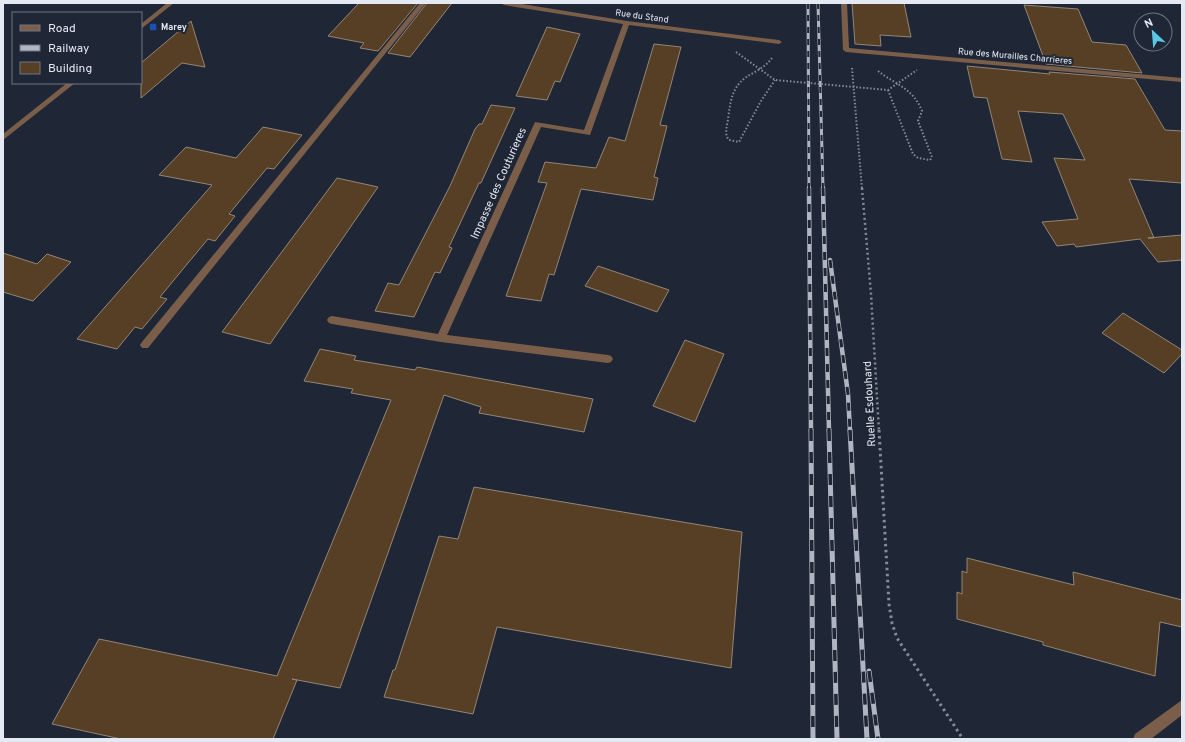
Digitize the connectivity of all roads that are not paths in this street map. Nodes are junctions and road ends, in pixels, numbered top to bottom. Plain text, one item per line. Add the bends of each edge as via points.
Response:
1 (171, 3) edge
2 (423, 3) edge
3 (504, 3) edge
4 (844, 3) edge
5 (627, 23) junction
6 (142, 26) edge
7 (779, 42) dead end
8 (1182, 80) edge
9 (70, 84) edge
10 (3, 138) edge
11 (332, 320) dead end
12 (441, 338) junction
13 (145, 345) dead end
14 (608, 359) dead end
15 (1182, 706) edge
16 (1140, 739) edge

1 - 6 street
2 - 13 street
3 - 5 street, Rue du Stand
4 - 8 street, Rue des Murailles Charrieres via 846,50
5 - 7 street, Rue du Stand
5 - 12 street, Impasse des Couturieres via 587,132 538,124
9 - 10 street
11 - 12 street
12 - 14 street
15 - 16 street

